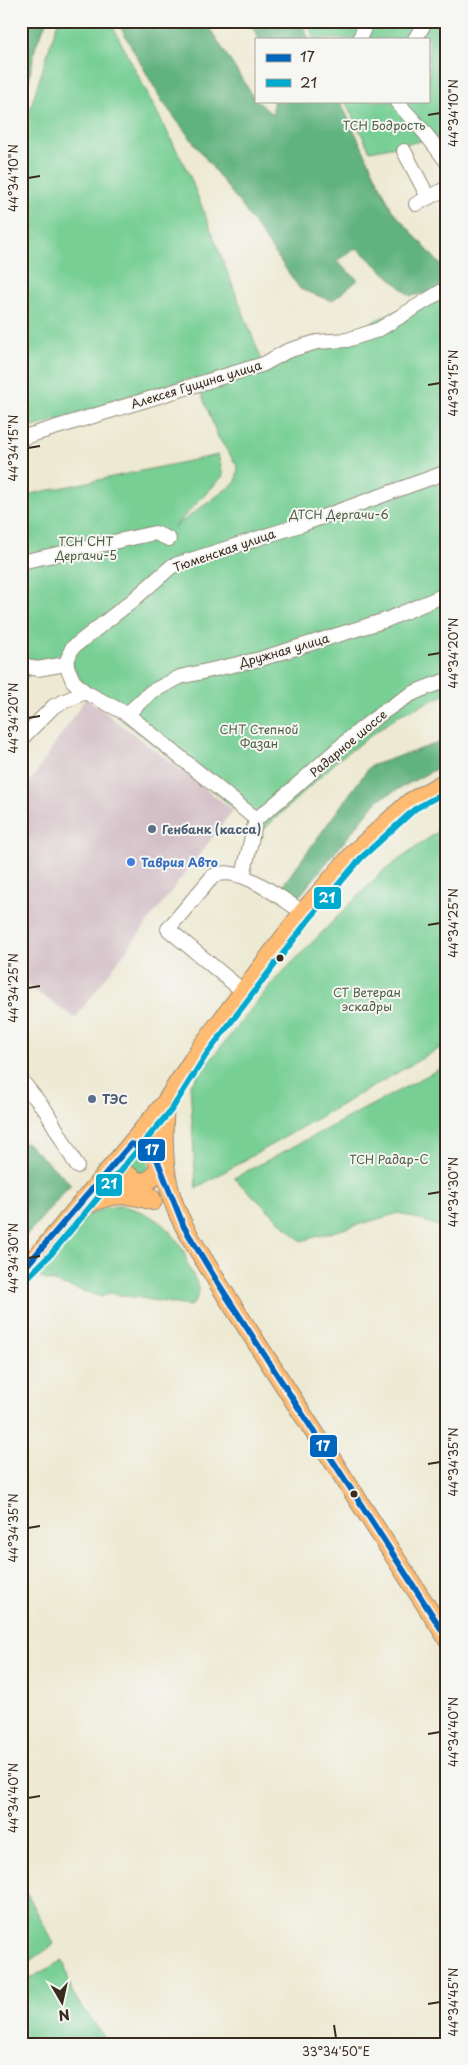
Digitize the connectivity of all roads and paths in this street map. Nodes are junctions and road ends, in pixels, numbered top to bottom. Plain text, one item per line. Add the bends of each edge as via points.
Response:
1 (366, 21) edge
2 (426, 21) edge
3 (360, 38) edge
4 (416, 38) edge
5 (397, 102) edge
6 (404, 151) dead end
7 (447, 162) edge
8 (447, 188) edge
9 (447, 288) edge
10 (21, 438) edge
11 (447, 472) edge
12 (169, 539) dead end
13 (21, 562) edge
14 (447, 594) edge
15 (21, 664) edge
16 (66, 664) junction
17 (447, 680) edge
18 (85, 692) junction
19 (127, 714) junction
20 (21, 739) edge
21 (447, 781) edge
22 (256, 818) junction
23 (243, 876) junction
24 (303, 912) junction
25 (244, 992) junction
26 (21, 1080) edge
27 (165, 1103) junction
28 (130, 1144) junction
29 (118, 1160) junction
30 (159, 1162) junction
31 (76, 1166) dead end
32 (129, 1176) junction
33 (169, 1187) junction
34 (153, 1200) junction
35 (72, 1213) junction
36 (184, 1227) junction
37 (21, 1272) edge
38 (447, 1638) edge

1 - 3 street
2 - 4 street
5 - 7 street
6 - 8 street via 422,201
9 - 10 street, Алексея Гущина улица via 378,330 346,340 317,342 287,351 264,364
11 - 16 street, Тюменская улица via 303,524 172,566 72,648
12 - 13 street via 155,532
14 - 19 street, Дружная улица via 386,620 260,659 180,677 151,692
15 - 16 street via 37,669
16 - 18 street via 73,681
17 - 22 street, Радарное шоссе via 410,695 386,710
18 - 19 street
18 - 20 street via 54,706
19 - 22 street
21 - 24 main road via 410,802 382,826
22 - 23 street
23 - 24 street
23 - 25 street via 227,873 213,876 168,929
24 - 25 main road
25 - 27 main road via 199,1050
26 - 31 street via 46,1111
27 - 28 main road
27 - 33 main road via 163,1131
28 - 29 main road
28 - 30 main road via 150,1149
29 - 32 main road
29 - 35 main road
30 - 32 main road via 157,1172 149,1180 138,1182
30 - 33 main road
32 - 34 main road
33 - 36 main road
34 - 35 main road via 138,1195 112,1195
34 - 36 main road
35 - 37 main road
36 - 38 main road

